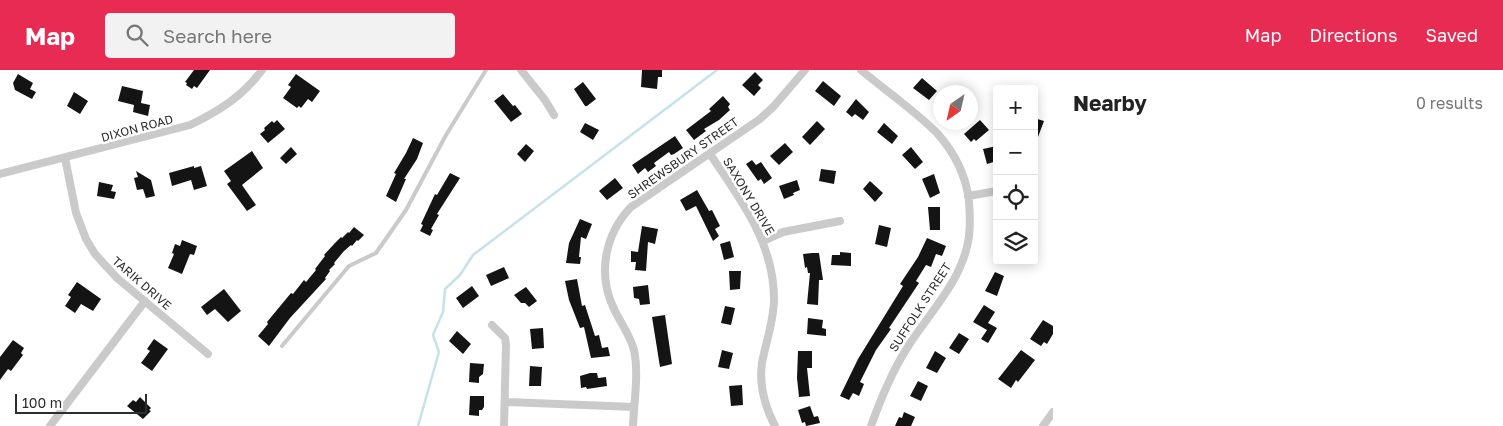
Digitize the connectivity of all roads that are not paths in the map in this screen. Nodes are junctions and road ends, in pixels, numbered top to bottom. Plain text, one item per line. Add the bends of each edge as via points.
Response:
1 (262, 70) edge
2 (486, 70) edge
3 (521, 70) edge
4 (805, 70) edge
5 (861, 70) edge
6 (554, 115) dead end
7 (710, 154) junction
8 (65, 158) junction
9 (0, 174) edge
10 (993, 192) edge
11 (968, 196) junction
12 (840, 221) dead end
13 (764, 240) junction
14 (144, 301) junction
15 (492, 325) dead end
16 (282, 346) dead end
17 (208, 354) dead end
18 (505, 402) junction
19 (634, 407) junction
20 (1053, 412) edge
21 (50, 426) edge
22 (504, 426) edge
23 (633, 426) edge
24 (775, 426) edge
25 (871, 426) edge
26 (1043, 426) edge

1 - 8 street, DIXON ROAD via 236,98 190,125
2 - 16 lane via 406,210 376,253 349,266
3 - 6 street
4 - 7 street, SHREWSBURY STREET via 774,106
5 - 11 street, SUFFOLK STREET via 937,134 962,172
7 - 13 street, SAXONY DRIVE
7 - 19 street, SHREWSBURY STREET via 631,207 618,223 609,244 605,261 606,287 634,350
8 - 9 street, DIXON ROAD
8 - 14 street, TARIK DRIVE via 76,212 86,239 106,267
10 - 11 street
11 - 25 street, SUFFOLK STREET via 970,229 960,268 896,366
12 - 13 street via 783,232
13 - 24 street, SAXONY DRIVE via 774,297 762,378 766,407
14 - 17 street, TARIK DRIVE
14 - 21 street
15 - 18 street via 505,338
18 - 19 street
18 - 22 street
19 - 23 street, SHREWSBURY STREET
20 - 26 street

